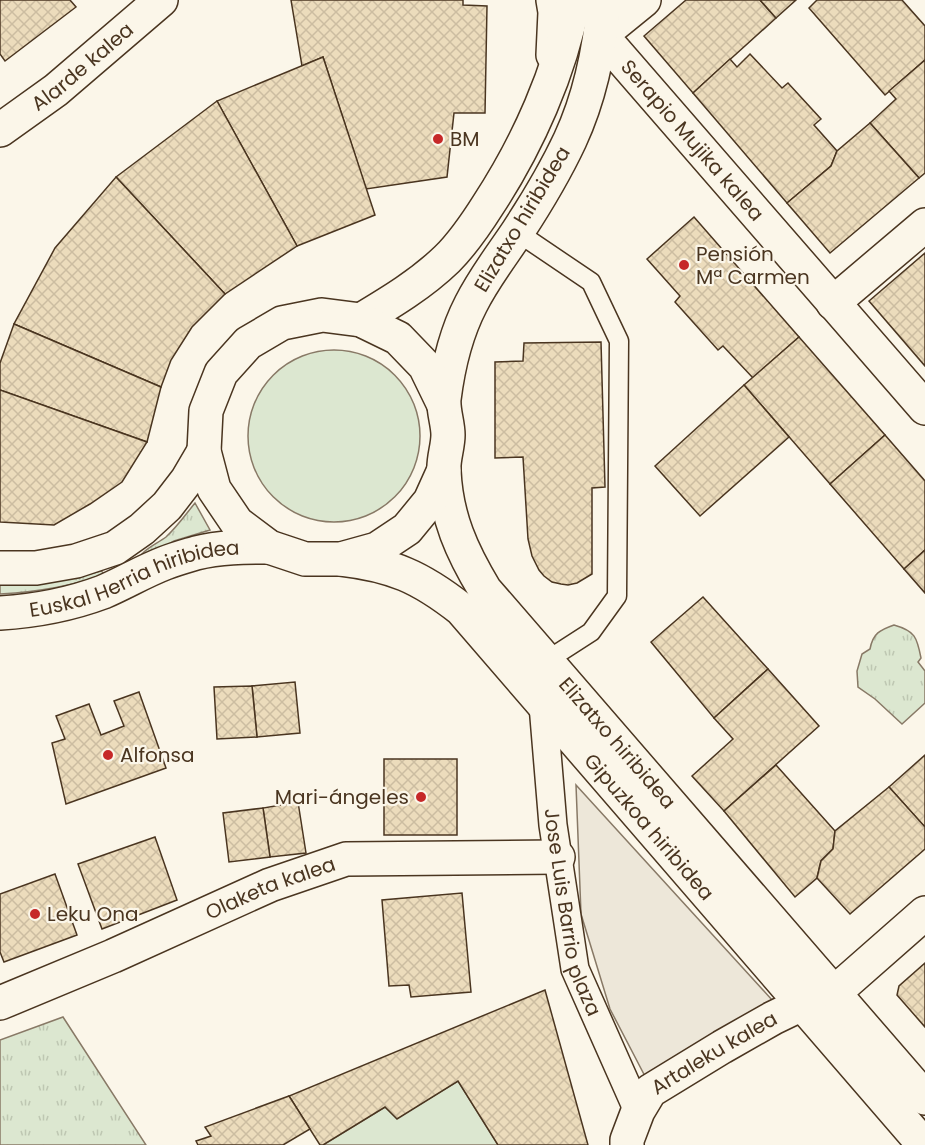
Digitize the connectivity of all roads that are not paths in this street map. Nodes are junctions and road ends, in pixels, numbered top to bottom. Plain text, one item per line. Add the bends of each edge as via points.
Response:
1 (161, 0) edge
2 (553, 0) edge
3 (574, 0) edge
4 (604, 0) edge
5 (644, 0) edge
6 (601, 35) junction
7 (552, 76) junction
8 (0, 130) edge
9 (925, 225) edge
10 (517, 232) junction
11 (832, 303) junction
12 (361, 320) junction
13 (443, 403) junction
14 (925, 408) edge
15 (204, 451) junction
16 (444, 470) junction
17 (269, 547) junction
18 (342, 559) junction
19 (0, 568) edge
20 (1, 614) edge
21 (546, 661) junction
22 (543, 705) junction
23 (558, 857) junction
24 (925, 913) edge
25 (834, 993) junction
26 (0, 1003) edge
27 (801, 1004) junction
28 (925, 1098) edge
29 (638, 1111) junction
30 (627, 1145) edge
31 (924, 1145) edge

1 - 8 main road, Alarde kalea via 57,90
2 - 7 main road
3 - 7 main road, Elizatxo hiribidea
4 - 6 main road, Elizatxo hiribidea
5 - 6 main road
6 - 10 main road, Elizatxo hiribidea via 594,71 571,139
6 - 11 main road, Serapio Mujika kalea
7 - 12 main road, Elizatxo hiribidea via 502,183 470,233 428,276
9 - 11 main road
10 - 13 main road, Elizatxo hiribidea via 471,303 448,368
10 - 21 lane via 591,282 619,341 617,596 591,632
11 - 14 main road, Serapio Mujika kalea
12 - 13 main road, Elizatxo hiribidea via 398,338 425,366
12 - 15 main road, Elizatxo hiribidea via 322,315 282,322 248,343 221,374 206,411
13 - 16 main road, Elizatxo hiribidea via 448,436
15 - 17 main road, Elizatxo hiribidea via 214,489 237,523
15 - 19 main road, Euskal Herria hiribidea via 167,506 115,548 76,561 36,568
16 - 18 main road, Elizatxo hiribidea via 430,501 407,528 377,549
16 - 21 main road, Elizatxo hiribidea via 447,502 469,563 485,590
17 - 18 main road, Elizatxo hiribidea via 305,558
17 - 20 main road, Euskal Herria hiribidea via 199,552 102,592
18 - 22 main road, Gipuzkoa hiribidea via 388,567 437,591 461,609
21 - 25 main road, Elizatxo hiribidea
22 - 23 street, Jose Luis Barrio plaza
22 - 27 main road, Gipuzkoa hiribidea
23 - 26 main road, Olaketa kalea via 346,859 270,885
23 - 29 street, Jose Luis Barrio plaza via 575,969
24 - 25 main road
25 - 27 main road, Artaleku kalea
25 - 28 main road
27 - 29 main road, Artaleku kalea via 650,1091
27 - 31 main road, Gipuzkoa hiribidea
29 - 30 main road, Artaleku kalea

